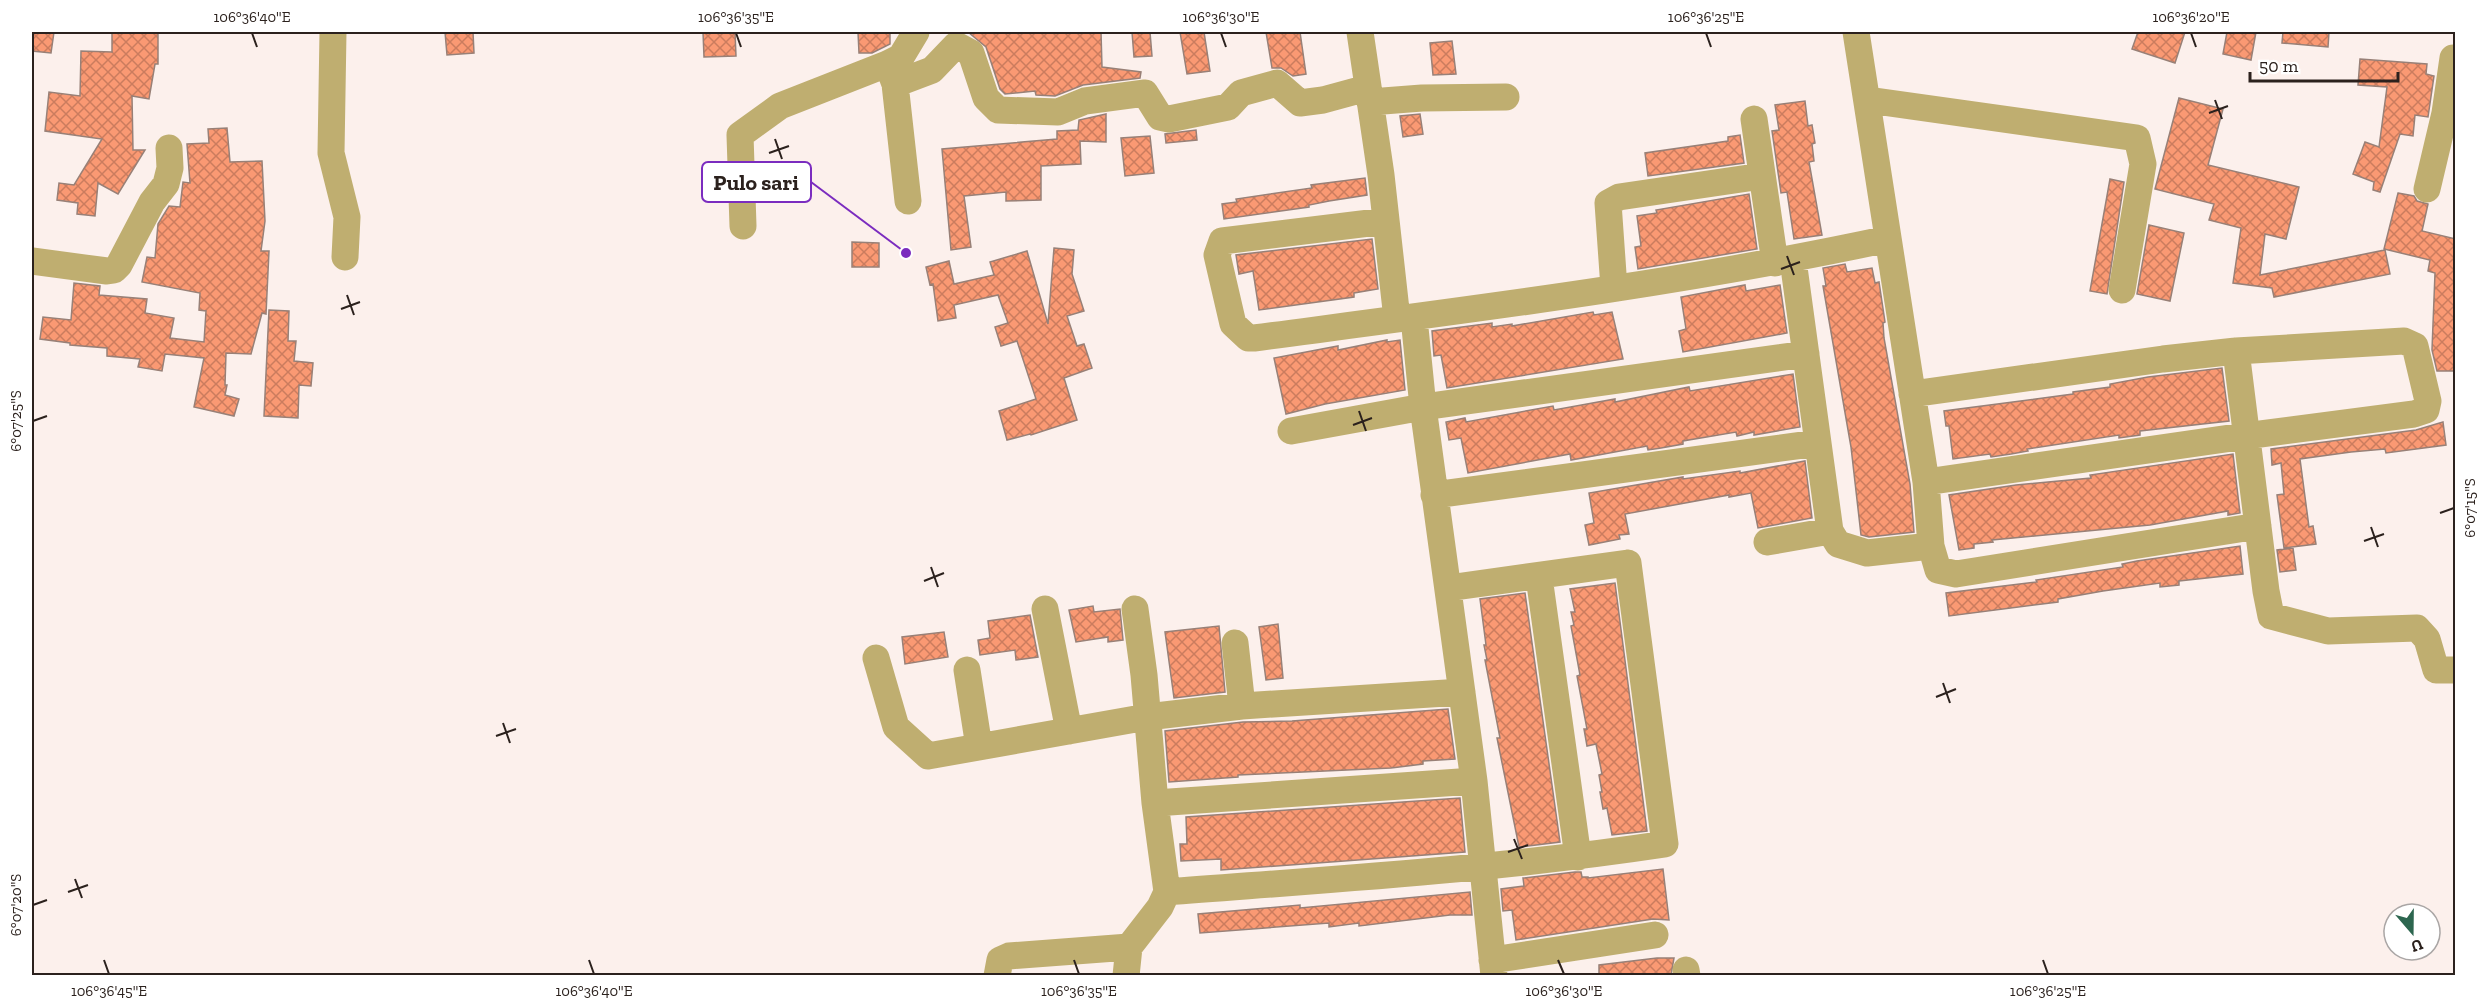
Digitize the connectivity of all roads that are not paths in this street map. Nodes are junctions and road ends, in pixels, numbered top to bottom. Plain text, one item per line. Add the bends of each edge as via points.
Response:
1 (333, 32) edge
2 (916, 32) edge
3 (1360, 32) edge
4 (1856, 32) edge
5 (2456, 58) edge
6 (891, 74) junction
7 (1368, 95) junction
8 (1506, 97) dead end
9 (1868, 100) junction
10 (1754, 119) dead end
11 (169, 148) dead end
12 (1762, 176) junction
13 (2427, 189) dead end
14 (908, 201) dead end
15 (1386, 221) junction
16 (743, 226) dead end
17 (1888, 239) junction
18 (345, 257) dead end
19 (32, 261) edge
20 (1784, 262) junction
21 (1614, 288) junction
22 (2122, 290) dead end
23 (1406, 319) junction
24 (2235, 351) junction
25 (1806, 354) junction
26 (1912, 394) junction
27 (1423, 407) junction
28 (1291, 431) dead end
29 (2245, 436) junction
30 (1818, 443) junction
31 (1926, 482) junction
32 (1434, 495) junction
33 (2258, 526) junction
34 (1830, 531) junction
35 (1767, 542) dead end
36 (1931, 546) junction
37 (1539, 577) junction
38 (1448, 588) junction
39 (1045, 609) dead end
40 (1135, 609) dead end
41 (1235, 643) dead end
42 (876, 658) dead end
43 (967, 670) dead end
44 (2456, 670) edge
45 (1462, 692) junction
46 (1242, 706) junction
47 (1147, 717) junction
48 (1069, 731) junction
49 (979, 747) junction
50 (1474, 781) junction
51 (1155, 803) junction
52 (1578, 857) junction
53 (1482, 867) junction
54 (1167, 892) junction
55 (1655, 935) dead end
56 (1129, 947) junction
57 (1493, 968) edge
58 (997, 975) edge
59 (1126, 975) edge

1 - 18 street via 331,153 347,217
2 - 6 street
3 - 7 street
4 - 9 street
5 - 13 street
6 - 7 street via 932,70 956,45 971,53 986,99 998,110 1058,112 1085,101 1145,93 1160,117 1169,119 1228,108 1241,93 1277,83 1300,103
6 - 14 street
6 - 16 street via 780,106 740,135
7 - 8 street
7 - 15 street
9 - 17 street
9 - 22 street via 2137,138 2143,164
10 - 12 street
11 - 19 street via 166,184 114,270
12 - 20 street
12 - 21 street via 1618,197 1608,203
15 - 23 street
15 - 23 street via 1231,238 1222,241 1217,255 1233,324 1248,338
17 - 20 street
17 - 26 street
20 - 21 street
20 - 25 street
21 - 23 street
23 - 27 street
24 - 26 street
24 - 29 street
24 - 29 street via 2410,342 2415,346 2428,401 2426,410 2414,414
25 - 27 street
25 - 30 street
26 - 31 street
27 - 28 street
27 - 32 street
29 - 31 street
29 - 33 street
30 - 32 street
30 - 34 street
31 - 36 street
32 - 38 street
33 - 36 street via 1956,574 1938,570
33 - 44 street via 2271,616 2328,631 2417,628 2427,639 2436,670
34 - 35 street
34 - 36 street via 1838,544 1868,553
37 - 38 street
37 - 52 street
37 - 52 street via 1628,563 1665,843
38 - 45 street
39 - 48 street
40 - 47 street
41 - 46 street
42 - 49 street via 896,727 928,756
43 - 49 street
45 - 46 street
45 - 50 street
46 - 47 street
47 - 48 street
47 - 51 street
48 - 49 street
50 - 51 street
50 - 53 street
51 - 54 street
52 - 53 street
53 - 54 street
53 - 57 street
54 - 56 street
55 - 57 street
56 - 58 street via 1009,956 1000,960
56 - 59 street

